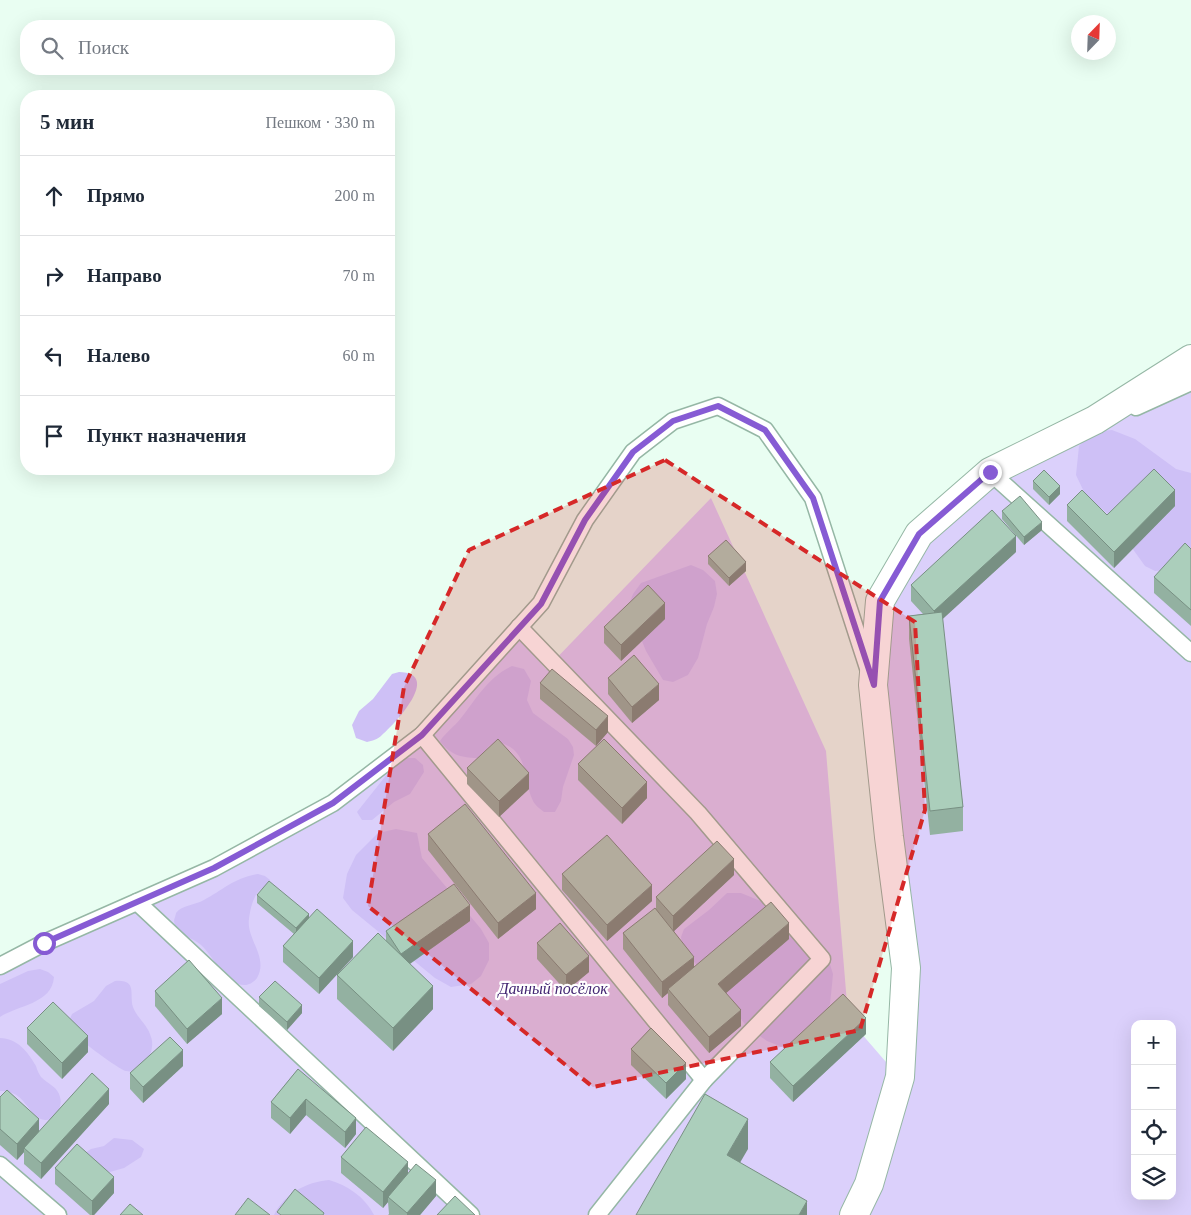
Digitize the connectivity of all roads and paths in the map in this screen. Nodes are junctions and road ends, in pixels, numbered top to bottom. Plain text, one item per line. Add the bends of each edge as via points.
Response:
1 (1191, 359) edge
2 (1191, 382) edge
3 (990, 472) junction
4 (519, 626) junction
5 (1191, 653) edge
6 (874, 685) junction
7 (422, 735) junction
8 (137, 902) junction
9 (0, 966) edge
10 (704, 1080) junction
11 (0, 1165) edge
12 (58, 1215) edge
13 (471, 1215) edge
14 (597, 1215) edge
15 (854, 1215) edge

1 - 3 street via 1095,420
2 - 3 lane
3 - 5 lane
3 - 6 street via 919,534 880,601
4 - 6 lane via 541,604 585,520 633,452 673,421 718,406 765,430 813,498
4 - 7 lane
4 - 10 lane via 698,813 822,959
6 - 15 street via 906,968 900,1077 869,1184
7 - 8 lane via 333,803 214,868
7 - 10 lane
8 - 9 lane
8 - 13 lane
10 - 14 lane
11 - 12 lane

